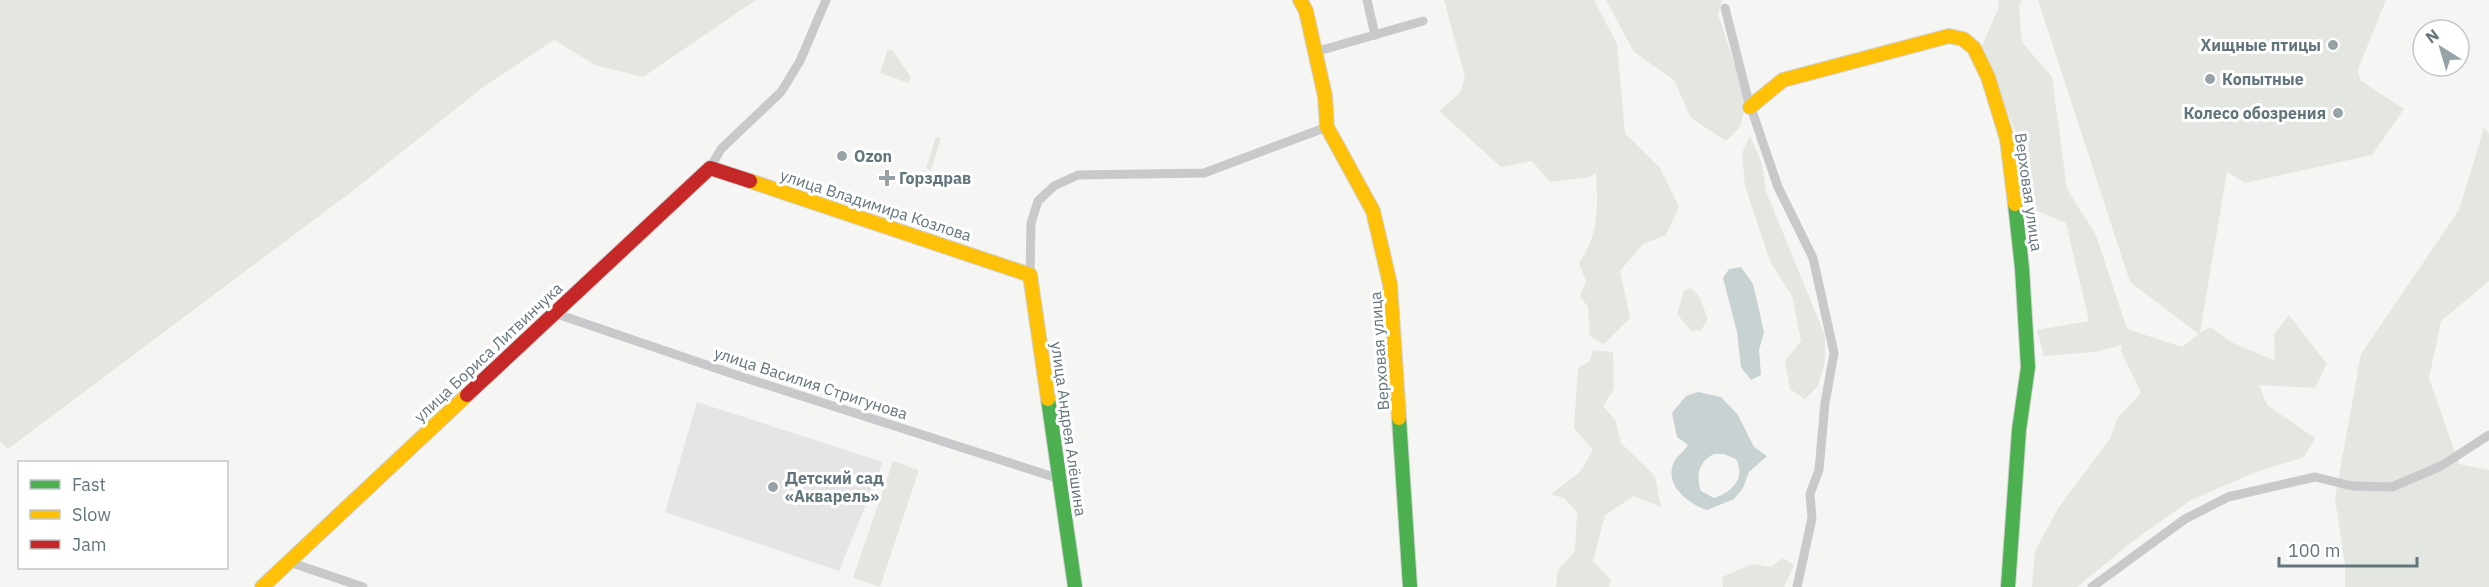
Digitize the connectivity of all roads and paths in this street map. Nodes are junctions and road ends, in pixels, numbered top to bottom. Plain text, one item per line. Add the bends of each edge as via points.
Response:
1 (826, 0) edge
2 (1300, 0) edge
3 (1367, 0) edge
4 (1725, 8) dead end
5 (1423, 21) dead end
6 (1375, 35) junction
7 (1315, 52) junction
8 (1750, 107) junction
9 (1327, 127) junction
10 (710, 168) junction
11 (1030, 275) junction
12 (554, 313) junction
13 (2489, 435) edge
14 (1060, 479) junction
15 (289, 562) junction
16 (262, 587) edge
17 (363, 587) edge
18 (1075, 587) edge
19 (1410, 587) edge
20 (1797, 587) edge
21 (2008, 587) edge
22 (2092, 587) edge

1 - 10 street via 800,61 781,92 721,149
2 - 7 street
3 - 6 street
4 - 8 street
5 - 6 street
6 - 7 street
7 - 9 street
8 - 20 street via 1778,187 1813,258 1834,354 1819,470 1810,494 1812,518
8 - 21 street, Верховая улица via 1783,80 1949,36 1963,39 1974,48 1988,77 2007,139 2022,268 2028,367 2019,430
9 - 11 street via 1204,173 1078,175 1054,186 1038,201 1031,223
9 - 19 street, Верховая улица via 1373,211 1390,284
10 - 11 street, улица Владимира Козлова
10 - 12 street, улица Бориса Литвинчука
11 - 14 street, улица Андрея Алёшина
12 - 14 street, улица Василия Стригунова
12 - 15 street, улица Бориса Литвинчука
13 - 22 street via 2441,466 2392,487 2352,486 2315,477 2228,497 2185,519
14 - 18 street, улица Андрея Алёшина
15 - 16 street, улица Бориса Литвинчука
15 - 17 street

